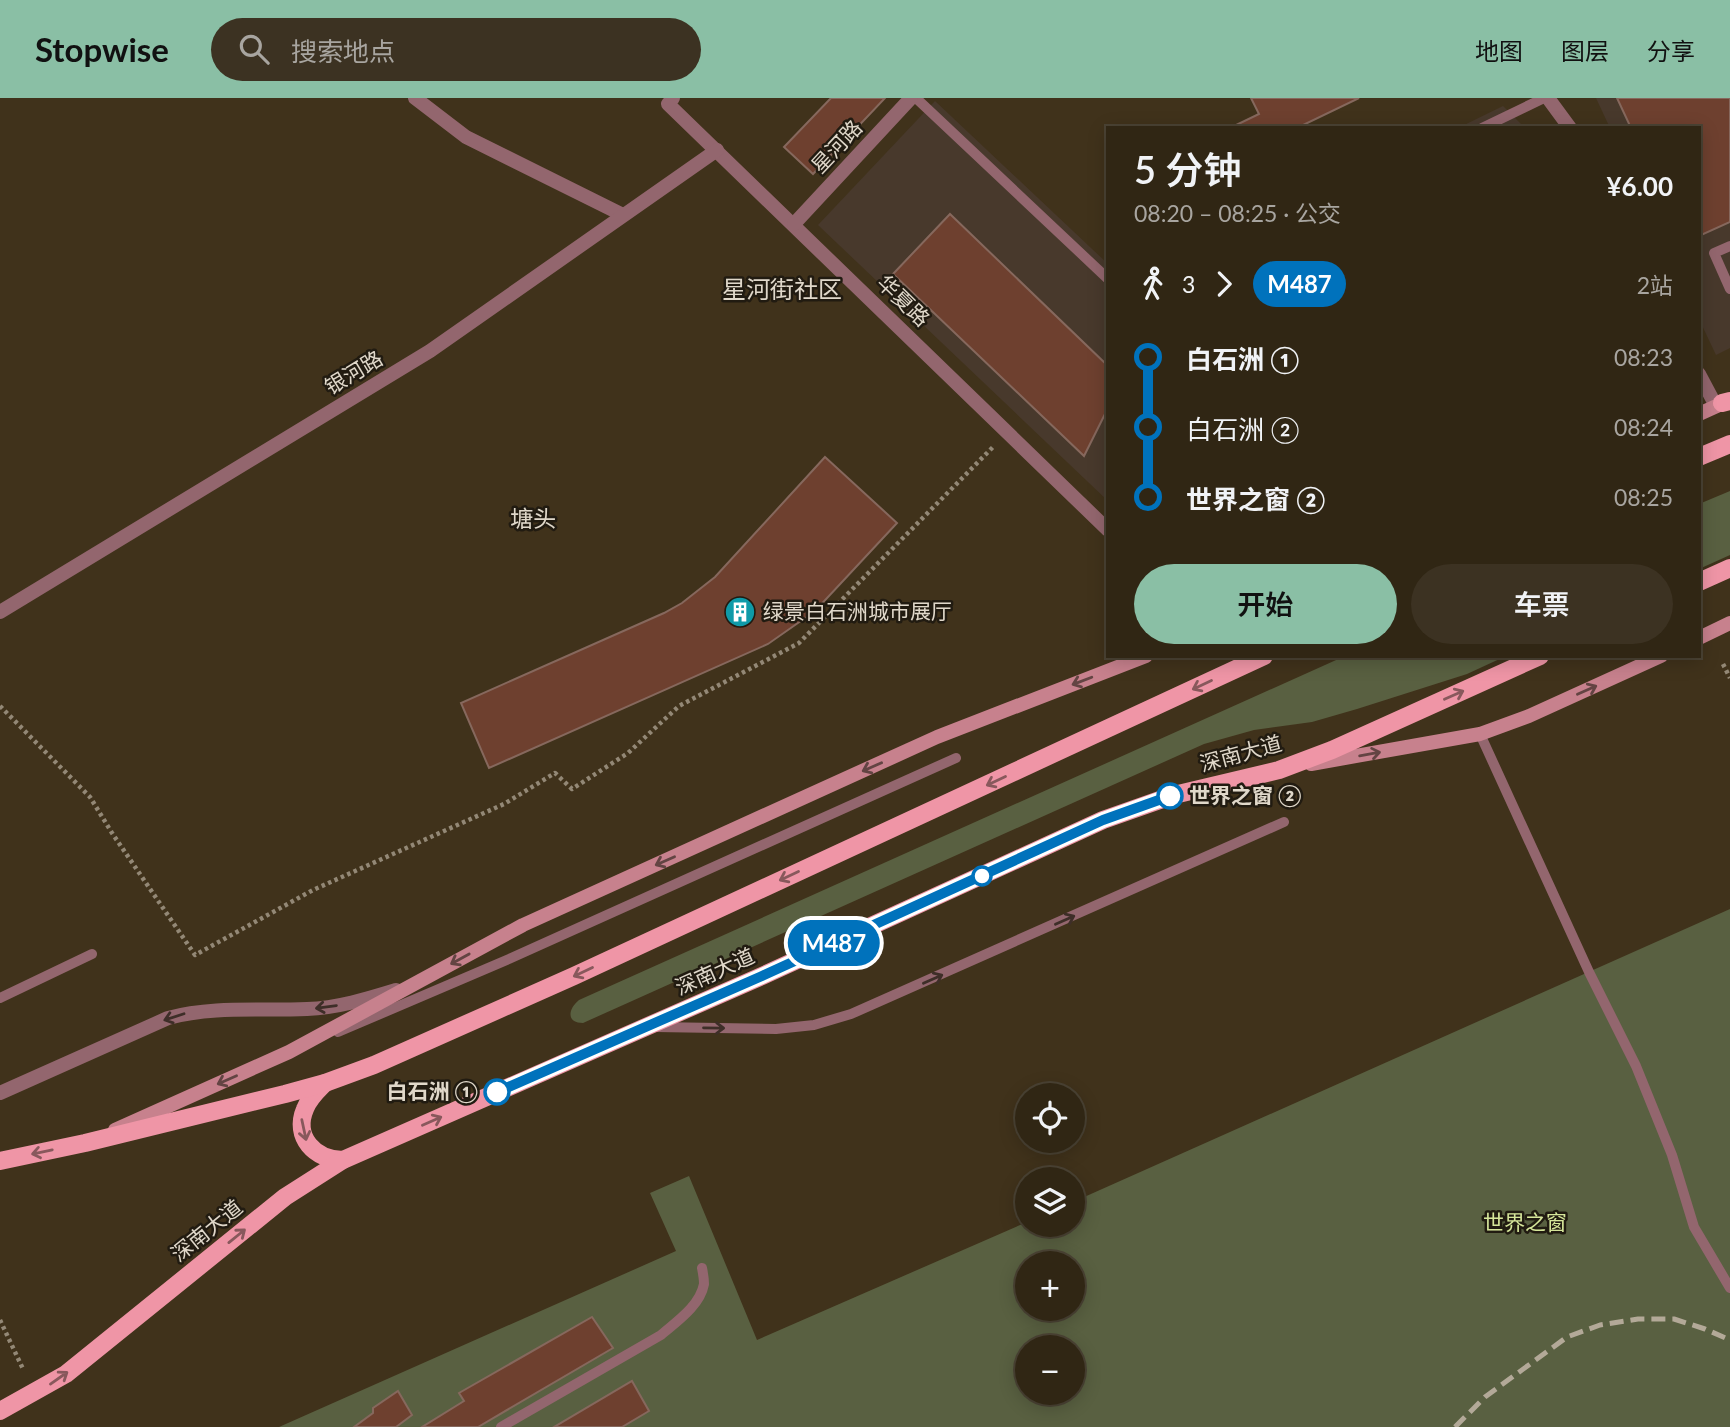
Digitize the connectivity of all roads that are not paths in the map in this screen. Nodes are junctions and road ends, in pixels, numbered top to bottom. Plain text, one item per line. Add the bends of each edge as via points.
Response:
1 (415, 98) edge
2 (913, 98) edge
3 (1546, 98) edge
4 (670, 101) edge
5 (1486, 126) edge
6 (1568, 126) edge
7 (717, 150) junction
8 (623, 215) junction
9 (793, 224) junction
10 (1730, 246) edge
11 (1106, 277) edge
12 (1730, 289) edge
13 (1701, 376) edge
14 (1725, 403) edge
15 (1701, 413) edge
16 (1730, 444) edge
17 (1701, 456) edge
18 (1106, 528) edge
19 (1730, 568) edge
20 (1701, 581) edge
21 (0, 612) edge
22 (1730, 623) edge
23 (1701, 637) edge
24 (1141, 658) edge
25 (1260, 658) edge
26 (1536, 658) edge
27 (1657, 658) edge
28 (1480, 734) junction
29 (956, 758) dead end
30 (1279, 770) junction
31 (1284, 822) dead end
32 (92, 954) dead end
33 (415, 984) junction
34 (0, 998) edge
35 (646, 1026) junction
36 (289, 1052) junction
37 (325, 1083) junction
38 (0, 1093) edge
39 (85, 1143) junction
40 (343, 1160) junction
41 (0, 1161) edge
42 (702, 1268) dead end
43 (1730, 1288) edge
44 (0, 1412) edge
45 (501, 1427) edge

1 - 8 street via 467,137
2 - 9 street, 星河路
2 - 11 lane
3 - 5 lane
3 - 6 street
4 - 7 street, 华夏路
7 - 8 street, 银河路
7 - 9 street, 华夏路
8 - 21 street, 银河路 via 430,352
9 - 18 street, 华夏路
10 - 12 lane via 1714,253
13 - 14 street
14 - 15 main road
16 - 17 main road
19 - 20 main road
22 - 23 main road
24 -> 33 main road via 937,737 523,925
25 -> 37 main road via 574,976
30 -> 26 main road, 深南大道
28 -> 27 main road
30 -> 28 main road
28 - 43 lane via 1636,1066 1672,1155 1694,1227
29 - 36 lane via 522,954
30 - 35 main road, 深南大道 via 1174,795 1103,820
35 -> 31 lane via 776,1029 814,1025 851,1014
32 - 34 lane
33 - 36 main road
33 -> 38 street via 334,1006 190,1012
40 -> 35 main road, 深南大道
36 -> 39 main road
37 - 39 main road
37 -> 40 main road via 306,1106 302,1128 310,1149
39 -> 41 main road
44 -> 40 main road, 深南大道 via 66,1374 276,1204
42 - 45 lane via 704,1285 697,1300 661,1335

